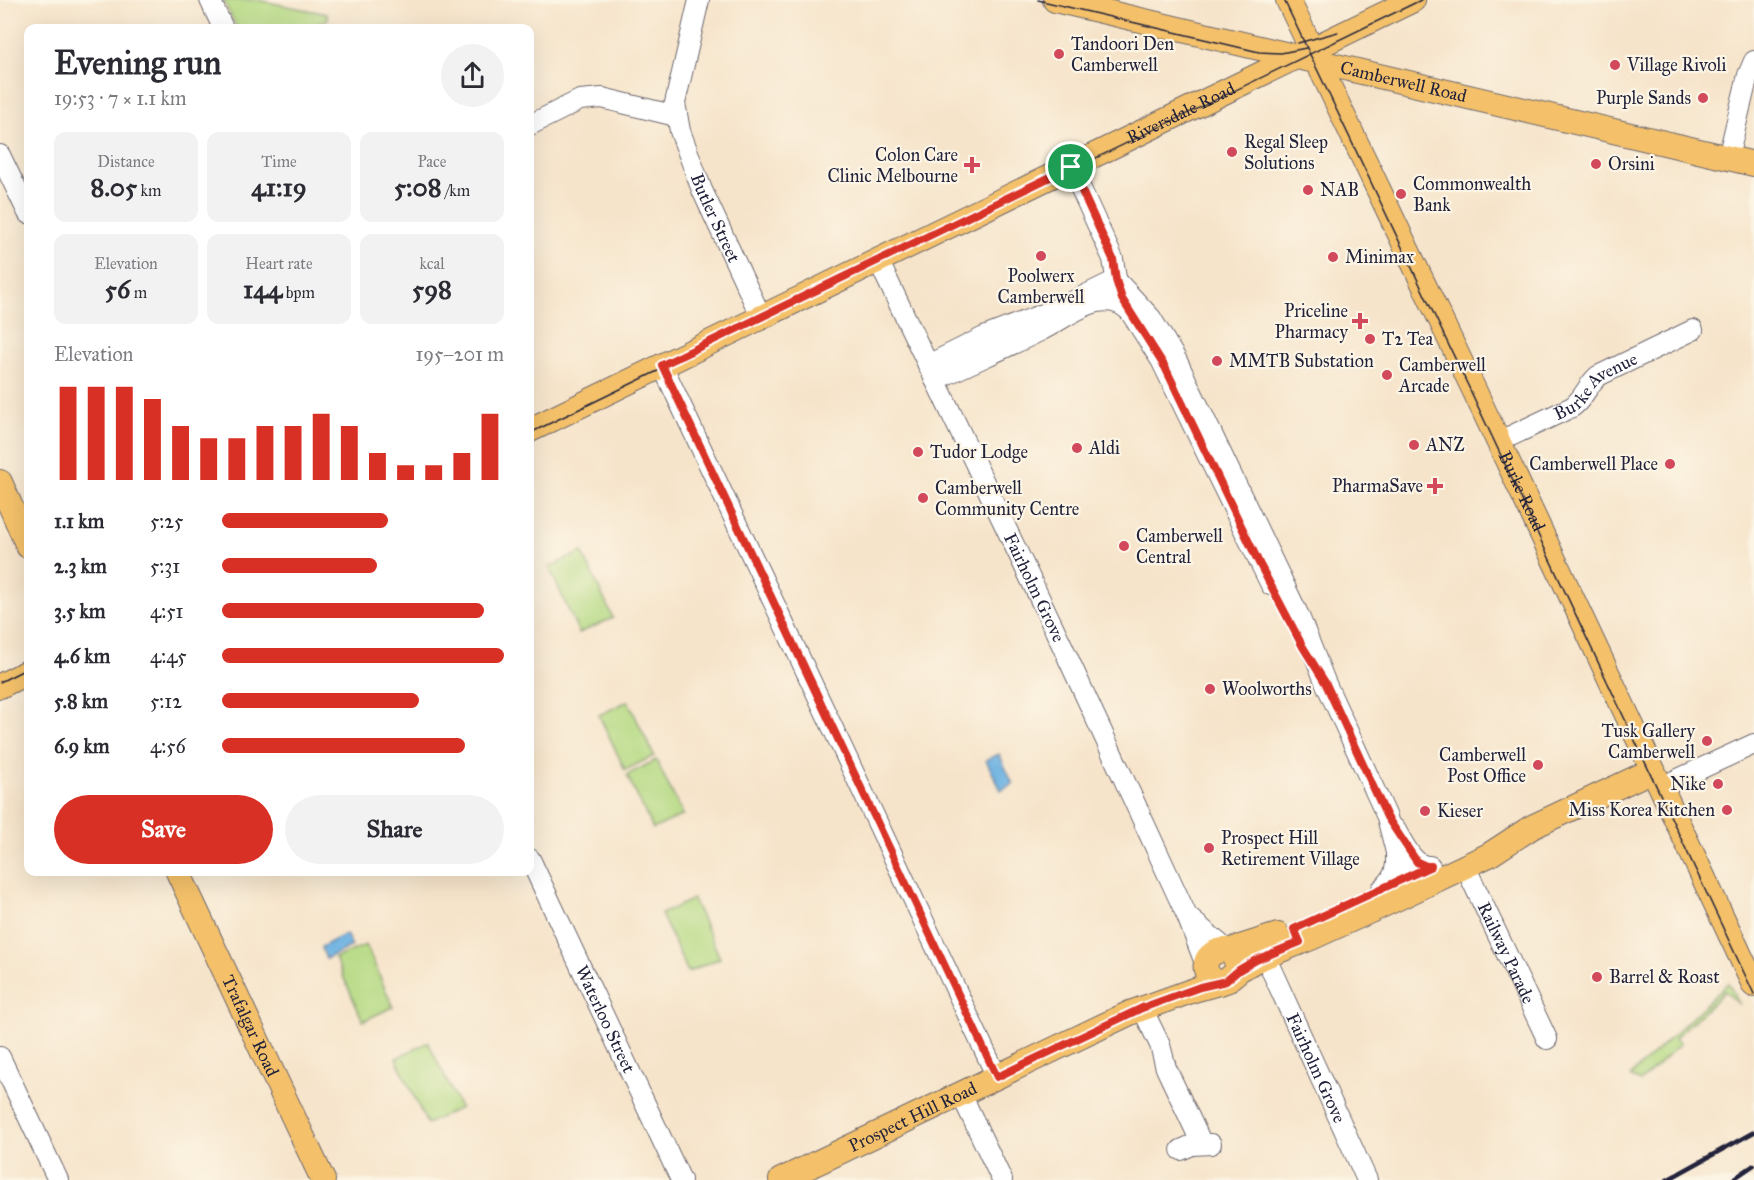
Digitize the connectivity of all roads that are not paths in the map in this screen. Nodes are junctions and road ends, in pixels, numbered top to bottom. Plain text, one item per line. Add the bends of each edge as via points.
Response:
1 (210, 0) edge
2 (699, 0) edge
3 (1055, 0) edge
4 (1288, 0) edge
5 (1413, 0) edge
6 (221, 24) edge
7 (1308, 56) junction
8 (1754, 61) edge
9 (676, 116) junction
10 (534, 123) edge
11 (0, 155) edge
12 (1728, 158) junction
13 (1754, 164) edge
14 (1071, 167) junction
15 (24, 205) edge
16 (878, 260) junction
17 (1116, 280) junction
18 (1128, 310) junction
19 (761, 317) junction
20 (1035, 325) junction
21 (1148, 326) junction
22 (1693, 330) dead end
23 (662, 365) junction
24 (932, 372) junction
25 (534, 427) edge
26 (1498, 442) junction
27 (0, 482) edge
28 (24, 537) edge
29 (24, 674) edge
30 (0, 686) edge
31 (1754, 744) edge
32 (1657, 779) junction
33 (1387, 817) junction
34 (1396, 855) junction
35 (1462, 859) junction
36 (534, 868) edge
37 (1435, 872) junction
38 (180, 876) edge
39 (1406, 878) junction
40 (1382, 889) junction
41 (1363, 907) junction
42 (1186, 916) junction
43 (1228, 950) junction
44 (1258, 950) junction
45 (1749, 961) edge
46 (1216, 971) junction
47 (1754, 986) edge
48 (1136, 1011) junction
49 (1547, 1039) dead end
50 (0, 1057) edge
51 (997, 1077) junction
52 (961, 1094) junction
53 (1181, 1150) dead end
54 (58, 1180) edge
55 (323, 1180) edge
56 (681, 1180) edge
57 (781, 1180) edge
58 (1002, 1180) edge
59 (1367, 1180) edge

1 - 6 street
2 - 9 street, Butler Street via 675,102
3 - 7 main road, Camberwell Road
4 - 7 main road, Burke Road
5 - 7 main road, Riversdale Road
7 - 12 main road, Camberwell Road
7 - 14 main road, Riversdale Road
7 - 26 main road, Burke Road
8 - 12 street
9 - 10 street via 602,98 580,100
9 - 19 street, Butler Street via 702,190
11 - 15 street
12 - 13 main road, Camberwell Road
14 - 16 main road, Riversdale Road
14 - 17 street via 1113,259
16 - 19 main road, Riversdale Road
16 - 24 street, Fairholm Grove
17 - 18 street
17 - 20 street
17 - 21 street via 1138,302
18 - 20 street via 1120,303 1100,302
18 - 21 street
19 - 23 main road, Riversdale Road
20 - 24 street via 984,337
21 - 33 street via 1174,354 1182,386 1252,534 1308,638
22 - 26 street, Burke Avenue via 1598,376 1579,402
23 - 25 main road, Riversdale Road
23 - 51 street
24 - 42 street, Fairholm Grove
26 - 32 main road, Burke Road
27 - 28 main road
29 - 30 main road
31 - 32 street
32 - 35 main road, Prospect Hill Road via 1532,827 1489,855
32 - 45 main road, Burke Road
33 - 34 street
33 - 37 street via 1417,862
34 - 39 street
34 - 40 street via 1393,877
35 - 37 main road, Prospect Hill Road
35 - 49 street, Railway Parade
36 - 56 street, Waterloo Street
37 - 39 main road via 1416,882
37 - 41 main road, Prospect Hill Road
38 - 55 main road, Trafalgar Road
39 - 40 main road, Prospect Hill Road
40 - 41 main road, Prospect Hill Road
41 - 44 main road, Prospect Hill Road
42 - 43 street, Fairholm Grove
42 - 46 street, Fairholm Grove
43 - 44 main road, Prospect Hill Road
43 - 46 main road via 1234,956 1236,969
44 - 46 main road, Prospect Hill Road via 1250,963
44 - 59 street, Fairholm Grove
45 - 47 main road, Burke Road
46 - 48 main road, Prospect Hill Road via 1200,987
48 - 51 main road, Prospect Hill Road
48 - 53 street via 1160,1045 1166,1068 1207,1144
50 - 54 street
51 - 52 main road, Prospect Hill Road
52 - 57 main road, Prospect Hill Road
52 - 58 street

